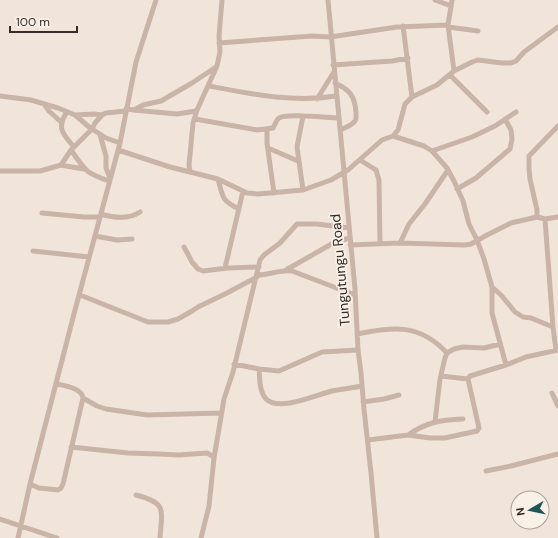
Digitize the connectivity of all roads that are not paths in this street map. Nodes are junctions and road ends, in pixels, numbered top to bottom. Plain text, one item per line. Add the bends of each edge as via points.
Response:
1 (156, 0) edge
2 (222, 0) edge
3 (328, 0) edge
4 (435, 0) edge
5 (452, 0) edge
6 (451, 6) junction
7 (403, 26) junction
8 (448, 26) junction
9 (558, 27) edge
10 (478, 31) dead end
11 (330, 37) junction
12 (219, 43) junction
13 (408, 58) junction
14 (333, 65) junction
15 (217, 66) junction
16 (334, 72) junction
17 (452, 73) junction
18 (335, 83) junction
19 (209, 86) junction
20 (0, 96) edge
21 (336, 96) junction
22 (412, 97) junction
23 (317, 99) junction
24 (44, 104) junction
25 (128, 110) junction
26 (196, 111) junction
27 (67, 112) junction
28 (487, 112) dead end
29 (516, 112) dead end
30 (75, 115) junction
31 (102, 115) junction
32 (303, 116) junction
33 (339, 118) junction
34 (194, 119) junction
35 (505, 119) junction
36 (61, 122) junction
37 (558, 126) edge
38 (92, 129) junction
39 (267, 130) junction
40 (340, 130) junction
41 (100, 135) junction
42 (393, 136) junction
43 (120, 143) junction
44 (72, 148) junction
45 (268, 148) junction
46 (118, 150) junction
47 (432, 151) junction
48 (360, 160) junction
49 (298, 161) junction
50 (60, 165) junction
51 (84, 169) junction
52 (448, 170) junction
53 (0, 171) edge
54 (190, 172) junction
55 (343, 173) junction
56 (218, 179) junction
57 (110, 180) junction
58 (456, 189) junction
59 (303, 190) junction
60 (243, 191) junction
61 (274, 192) junction
62 (239, 209) junction
63 (140, 212) dead end
64 (42, 213) dead end
65 (100, 216) junction
66 (537, 217) junction
67 (558, 217) edge
68 (545, 219) junction
69 (349, 228) junction
70 (95, 236) junction
71 (350, 238) junction
72 (132, 239) dead end
73 (477, 240) junction
74 (400, 243) junction
75 (380, 244) junction
76 (350, 245) junction
77 (184, 247) dead end
78 (33, 251) dead end
79 (90, 257) junction
80 (259, 267) junction
81 (225, 268) junction
82 (286, 270) junction
83 (257, 276) junction
84 (492, 287) junction
85 (80, 295) junction
86 (356, 295) junction
87 (553, 327) junction
88 (357, 334) junction
89 (500, 344) junction
90 (358, 350) junction
91 (557, 350) edge
92 (447, 353) junction
93 (234, 364) junction
94 (506, 365) junction
95 (259, 369) junction
96 (441, 376) junction
97 (468, 379) junction
98 (57, 384) junction
99 (362, 386) junction
100 (552, 393) dead end
101 (399, 395) dead end
102 (84, 398) junction
103 (363, 402) junction
104 (558, 406) edge
105 (222, 413) junction
106 (463, 419) dead end
107 (435, 422) junction
108 (408, 435) junction
109 (368, 440) junction
110 (71, 446) junction
111 (558, 454) edge
112 (214, 457) junction
113 (486, 471) dead end
114 (30, 484) junction
115 (136, 495) dead end
116 (0, 519) edge
117 (21, 527) junction
118 (18, 538) edge
119 (57, 538) edge
120 (160, 538) edge
121 (201, 538) edge
122 (377, 538) edge

1 - 25 street via 136,62
2 - 12 street
3 - 11 street, Tungutungu Road
4 - 6 street
5 - 6 street
6 - 8 street
7 - 8 street
7 - 11 street
7 - 13 street
8 - 10 street
8 - 17 street
9 - 17 street via 516,61 502,63 478,60
11 - 12 street
11 - 14 street, Tungutungu Road
12 - 15 street
13 - 14 street
13 - 22 street
14 - 16 street, Tungutungu Road
15 - 19 street
15 - 25 street via 162,101
16 - 18 street, Tungutungu Road
16 - 23 street
17 - 22 street via 437,85
17 - 28 street
18 - 21 street, Tungutungu Road
18 - 40 street via 351,94 355,105 354,123
19 - 23 street via 272,98
19 - 26 street
20 - 24 street
21 - 23 street
21 - 33 street, Tungutungu Road
22 - 42 street via 405,104 398,130
24 - 27 street
24 - 36 street
25 - 26 street via 177,114
25 - 31 street
25 - 43 street
26 - 34 street
27 - 30 street
27 - 36 street
29 - 35 street
30 - 31 street
30 - 38 street
31 - 38 street
32 - 33 street
32 - 39 street via 282,116 273,128
32 - 49 street via 297,147
33 - 40 street, Tungutungu Road
34 - 39 street
34 - 54 street
35 - 47 street via 472,137
35 - 58 street via 511,130 510,149 476,178
36 - 44 street via 60,128
37 - 66 street via 529,156 528,169
38 - 41 street
38 - 44 street
39 - 45 street
40 - 55 street, Tungutungu Road
41 - 43 street
41 - 57 street
42 - 47 street
42 - 48 street via 382,140
43 - 46 street
44 - 50 street
44 - 51 street
45 - 49 street
45 - 61 street
46 - 54 street
46 - 57 street
47 - 52 street
48 - 55 street
48 - 75 street via 376,170 379,180
49 - 59 street
50 - 51 street
50 - 53 street via 40,171
51 - 57 street via 96,177
52 - 58 street
52 - 74 street via 409,224
54 - 56 street
55 - 59 street via 325,183
55 - 69 street, Tungutungu Road
56 - 60 street
56 - 62 street via 225,200
57 - 65 street
58 - 73 street
59 - 61 street
60 - 61 street via 258,194
60 - 62 street
62 - 81 street
63 - 65 street via 126,217
64 - 65 street
65 - 70 street
66 - 68 street
66 - 73 street via 512,223
67 - 68 street
68 - 87 street
69 - 71 street, Tungutungu Road
69 - 80 street via 297,224 280,243 264,255
70 - 72 street via 117,240
70 - 79 street
71 - 76 street, Tungutungu Road
71 - 82 street via 335,242
73 - 74 street via 465,245
73 - 84 street
74 - 75 street
75 - 76 street
76 - 86 street, Tungutungu Road
77 - 81 street via 192,262 203,271
78 - 79 street
79 - 85 street
80 - 81 street
80 - 83 street
82 - 83 street
82 - 86 street via 320,280
83 - 85 street via 168,322 148,322
83 - 93 street
84 - 87 street via 515,312
84 - 89 street via 492,312
85 - 98 street
86 - 88 street, Tungutungu Road
87 - 91 street
88 - 90 street, Tungutungu Road
88 - 92 street via 383,329 413,331 426,335
89 - 92 street via 484,348 459,348
89 - 94 street
90 - 95 street via 322,352 278,371
90 - 99 street, Tungutungu Road
91 - 94 street via 526,357
92 - 96 street
93 - 95 street
93 - 105 street
94 - 97 street via 470,376
95 - 99 street via 262,392 270,402 277,404
96 - 97 street
96 - 107 street
97 - 108 street via 479,428 477,431 445,438
98 - 102 street via 80,391
98 - 114 street
99 - 103 street, Tungutungu Road
100 - 104 street
101 - 103 street
102 - 105 street via 97,406 147,415
102 - 110 street
103 - 109 street, Tungutungu Road
105 - 112 street
106 - 107 street
107 - 108 street via 422,426
108 - 109 street
109 - 122 street, Tungutungu Road
110 - 112 street via 128,453 207,453
110 - 114 street via 60,490 39,488
111 - 113 street
112 - 121 street via 209,506
114 - 117 street
115 - 120 street via 158,504 162,513
116 - 117 street
117 - 118 street
117 - 119 street

